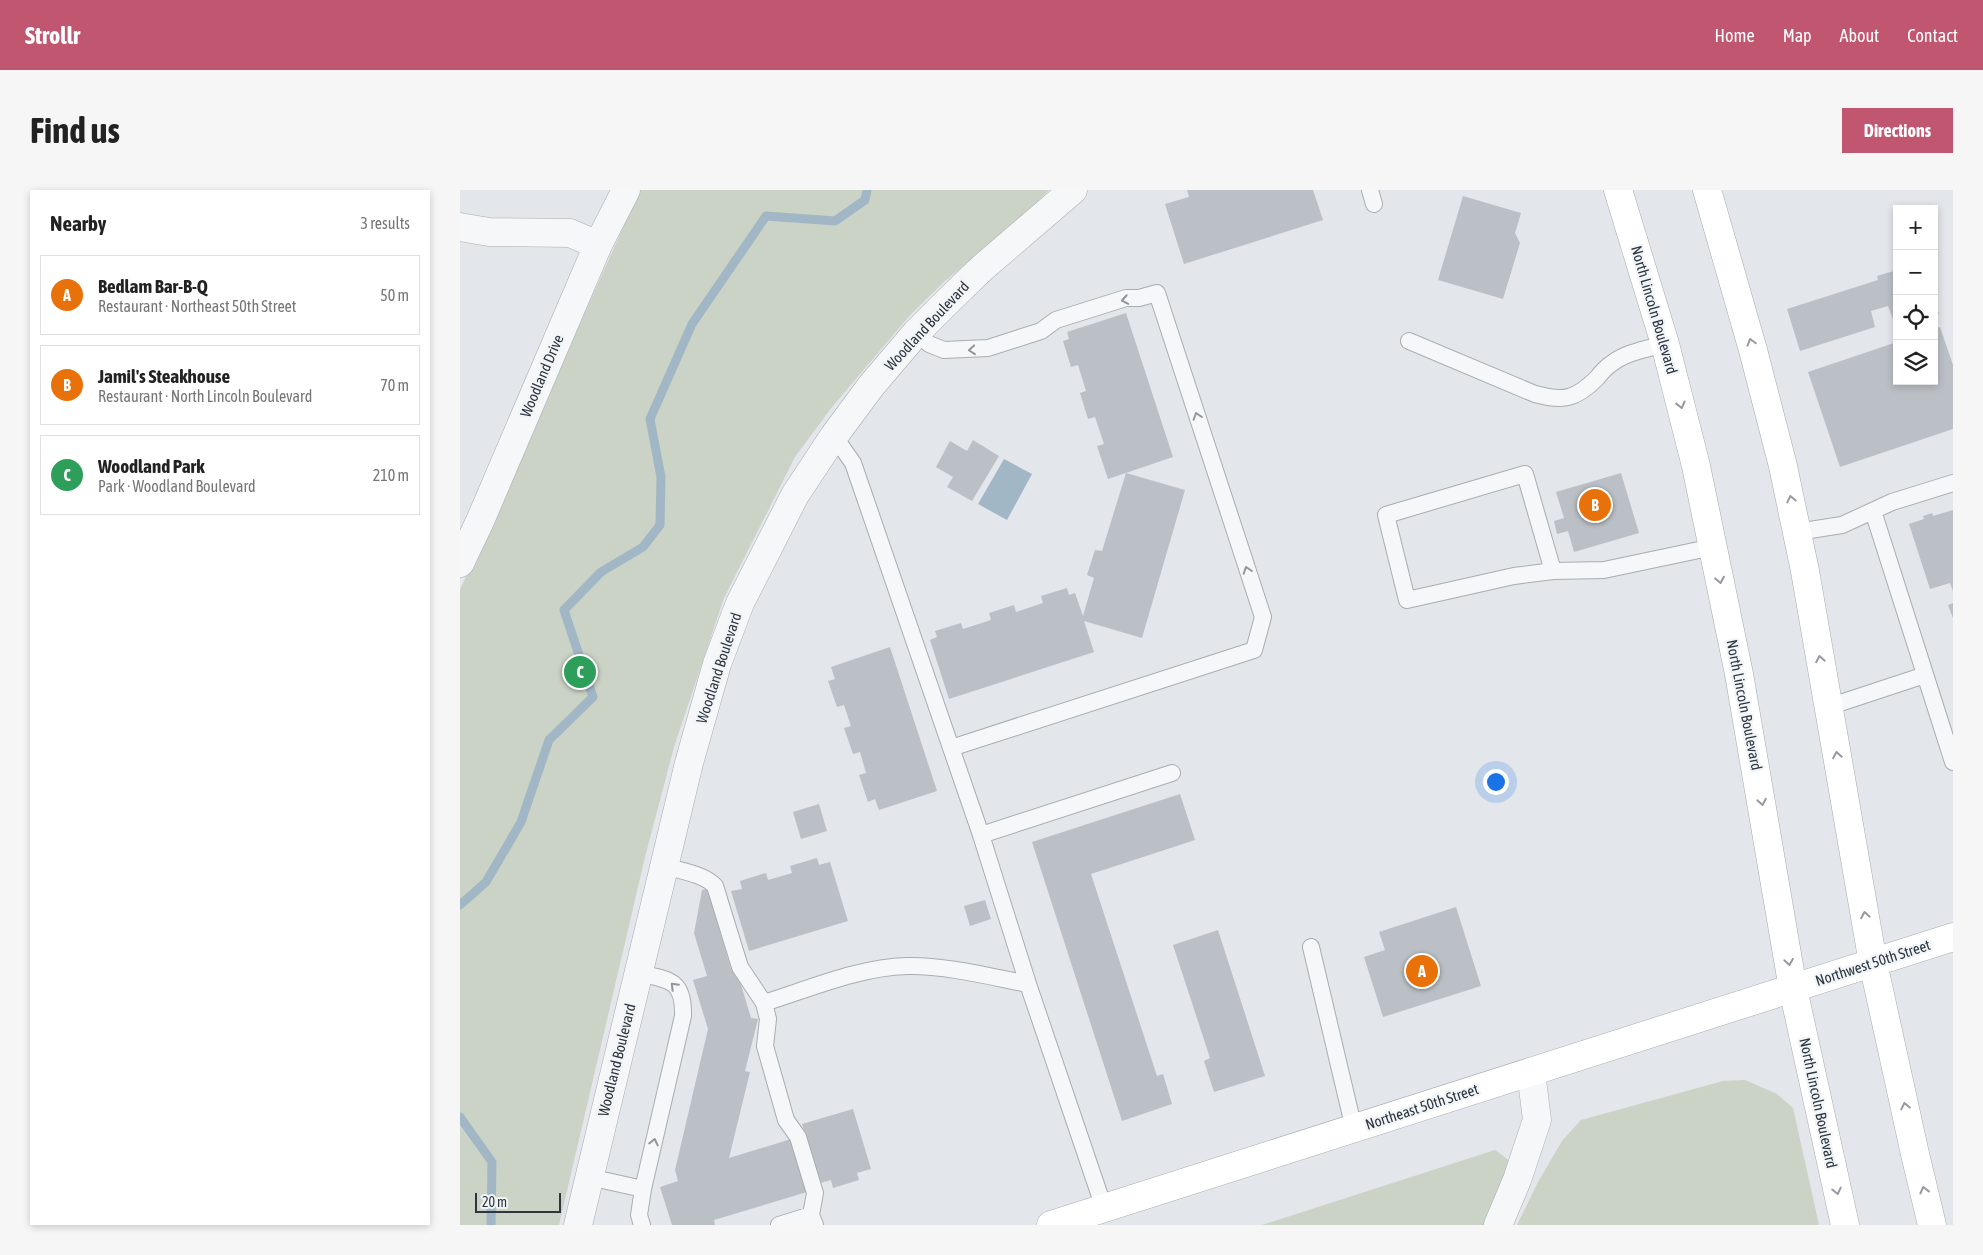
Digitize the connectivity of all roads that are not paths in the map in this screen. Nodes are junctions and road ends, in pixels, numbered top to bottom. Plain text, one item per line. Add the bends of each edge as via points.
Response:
1 (626, 190) edge
2 (1073, 190) edge
3 (1618, 190) edge
4 (1707, 190) edge
5 (460, 226) edge
6 (598, 245) junction
7 (916, 333) junction
8 (1409, 341) dead end
9 (1665, 344) junction
10 (834, 436) junction
11 (1953, 483) edge
12 (1873, 511) junction
13 (1798, 532) junction
14 (1713, 547) junction
15 (460, 563) edge
16 (1553, 571) junction
17 (1925, 674) junction
18 (1828, 707) junction
19 (951, 748) junction
20 (1953, 762) edge
21 (1172, 773) dead end
22 (981, 835) junction
23 (665, 866) junction
24 (1953, 937) edge
25 (1311, 946) dead end
26 (1873, 963) junction
27 (638, 973) junction
28 (1028, 984) junction
29 (1793, 989) junction
30 (764, 1003) junction
31 (1531, 1072) junction
32 (1354, 1128) junction
33 (589, 1177) junction
34 (643, 1189) junction
35 (1104, 1208) junction
36 (813, 1220) edge
37 (578, 1225) edge
38 (642, 1225) edge
39 (779, 1225) edge
40 (1051, 1225) edge
41 (1498, 1225) edge
42 (1844, 1225) edge
43 (1932, 1225) edge

1 - 6 street, Woodland Drive
2 - 7 street, Woodland Boulevard via 981,269
3 - 9 main road, North Lincoln Boulevard
13 -> 4 main road via 1753,350
5 - 6 street via 489,232 570,233
6 - 15 street, Woodland Drive
7 - 10 street, Woodland Boulevard
19 -> 7 lane via 1254,650 1262,617 1157,293 1126,298 1056,320 1040,331 988,348 944,350
8 - 9 lane via 1552,399 1577,395 1611,364 1628,355
9 -> 14 main road, North Lincoln Boulevard
10 - 19 lane via 853,463
10 - 23 street, Woodland Boulevard via 795,495 740,603 714,673
11 - 12 lane
12 - 13 lane via 1842,526
12 - 17 lane
18 -> 13 main road
14 - 16 lane via 1604,570
14 -> 29 main road, North Lincoln Boulevard via 1754,754
16 - 16 lane via 1514,576 1407,600 1386,514 1525,474
17 - 18 lane
17 - 20 lane
26 -> 18 main road
19 - 22 lane
21 - 22 lane
22 - 28 lane
23 - 27 street, Woodland Boulevard
23 - 30 lane via 703,878 715,886 740,967
24 - 26 main road, Northwest 50th Street
25 - 32 lane
26 - 29 main road, Northwest 50th Street
43 -> 26 main road
27 - 33 street, Woodland Boulevard
34 -> 27 lane via 683,1001 677,986 669,980
28 - 30 lane via 907,966 865,972
28 - 35 lane
29 - 31 main road, Northeast 50th Street
29 -> 42 main road, North Lincoln Boulevard
30 - 36 lane via 768,1019 765,1046 786,1120 798,1137 815,1194
31 - 32 main road, Northeast 50th Street
31 - 41 street via 1536,1120 1517,1180
32 - 35 main road, Northeast 50th Street
33 - 34 lane
33 - 37 street, Woodland Boulevard
34 - 38 lane via 639,1215
35 - 40 main road, Northeast 50th Street
36 - 39 lane

